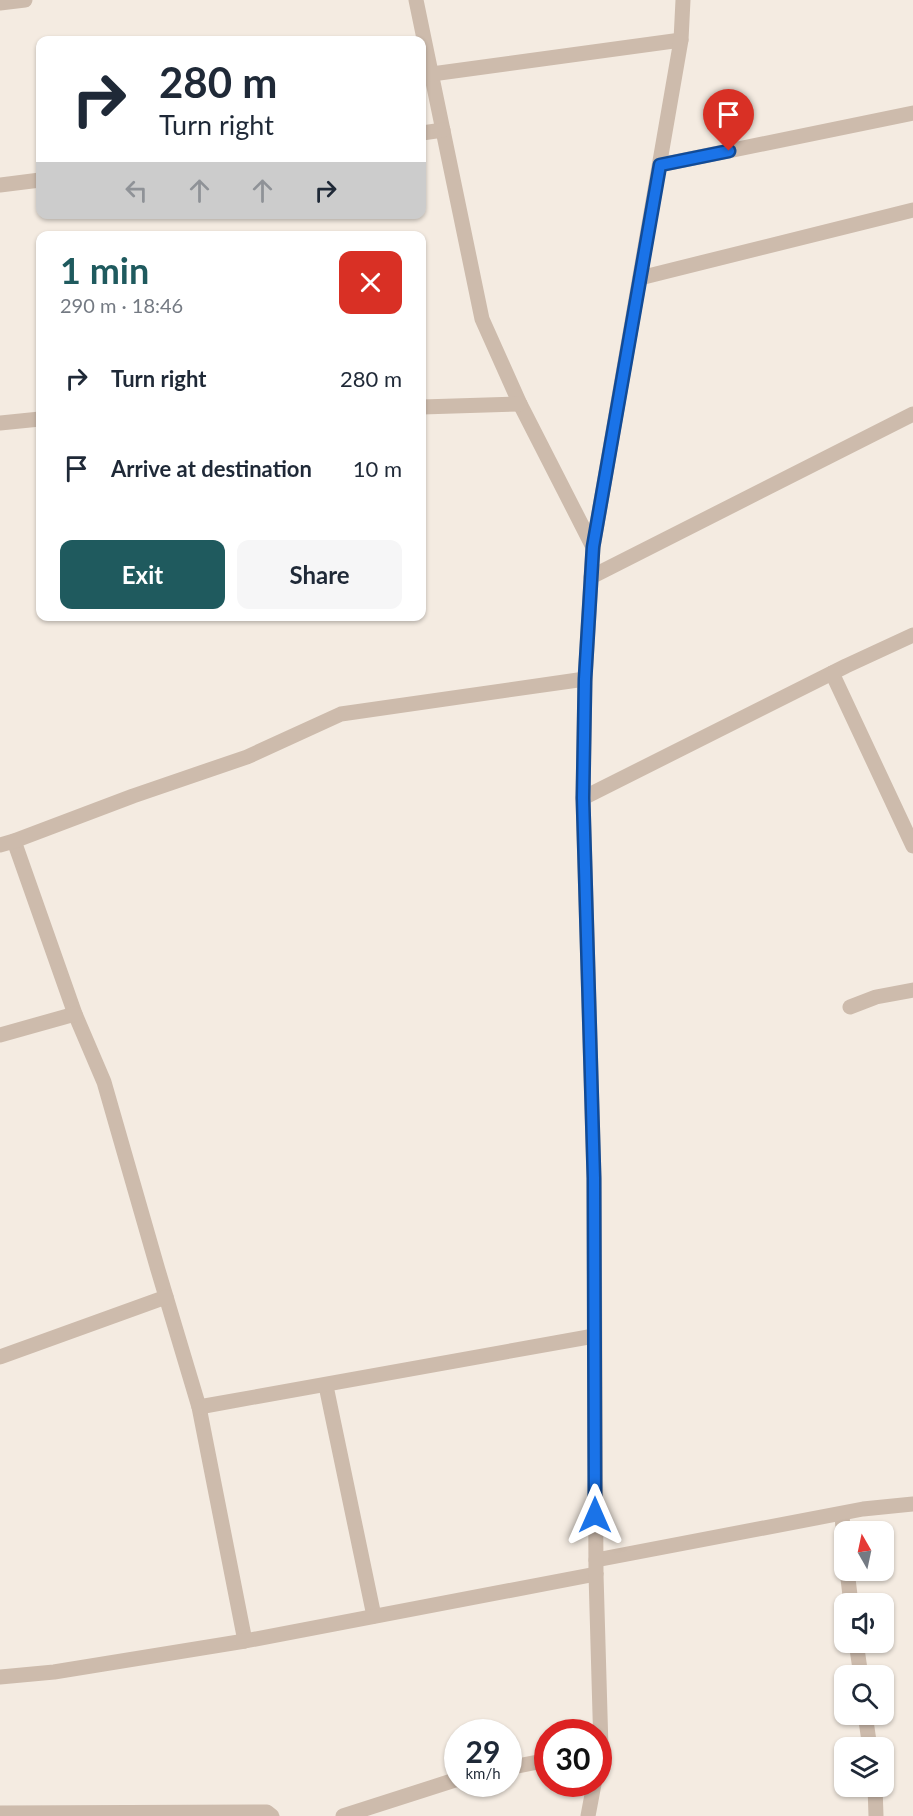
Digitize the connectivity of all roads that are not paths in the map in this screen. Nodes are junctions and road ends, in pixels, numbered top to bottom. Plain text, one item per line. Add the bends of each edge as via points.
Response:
1 (25, 0) edge
2 (416, 0) edge
3 (684, 0) edge
4 (0, 3) edge
5 (424, 36) edge
6 (681, 40) junction
7 (426, 46) edge
8 (432, 74) junction
9 (913, 113) edge
10 (443, 130) junction
11 (426, 132) edge
12 (660, 165) junction
13 (36, 180) edge
14 (0, 185) edge
15 (913, 210) edge
16 (640, 278) junction
17 (520, 404) junction
18 (426, 407) edge
19 (913, 414) edge
20 (36, 419) edge
21 (0, 423) edge
22 (593, 547) junction
23 (591, 577) junction
24 (913, 635) edge
25 (832, 673) junction
26 (585, 679) junction
27 (583, 798) junction
28 (7, 843) edge
29 (913, 846) edge
30 (913, 990) edge
31 (850, 1007) dead end
32 (75, 1014) junction
33 (0, 1035) edge
34 (166, 1297) junction
35 (594, 1336) junction
36 (0, 1357) edge
37 (326, 1386) junction
38 (199, 1407) junction
39 (913, 1504) edge
40 (842, 1514) junction
41 (842, 1521) edge
42 (596, 1567) junction
43 (374, 1616) junction
44 (245, 1641) junction
45 (0, 1677) edge
46 (598, 1719) edge
47 (444, 1784) edge
48 (592, 1797) edge
49 (875, 1797) edge
50 (0, 1813) edge
51 (272, 1816) edge
52 (343, 1816) edge
53 (588, 1816) edge
54 (876, 1816) edge

1 - 4 street
2 - 5 street
3 - 6 street
6 - 8 street
6 - 12 street
7 - 8 street
8 - 10 street
9 - 12 street
10 - 11 street
10 - 17 street via 482,319
12 - 16 street
13 - 14 street
15 - 16 street
16 - 22 street
17 - 18 street
17 - 22 street
19 - 23 street
20 - 21 street
22 - 23 street
23 - 26 street
24 - 25 street
25 - 27 street
25 - 29 street
26 - 27 street
26 - 28 street via 341,714 247,757
27 - 35 street via 594,1178
28 - 32 street
30 - 31 street
32 - 33 street
32 - 34 street via 104,1082
34 - 36 street
34 - 38 street
35 - 37 street
35 - 42 street
37 - 38 street
37 - 43 street
38 - 44 street
39 - 40 street
40 - 41 street
40 - 42 street
42 - 43 street
42 - 46 street
43 - 44 street
44 - 45 street
47 - 52 street
48 - 53 street
49 - 54 street
50 - 51 street via 267,1812

